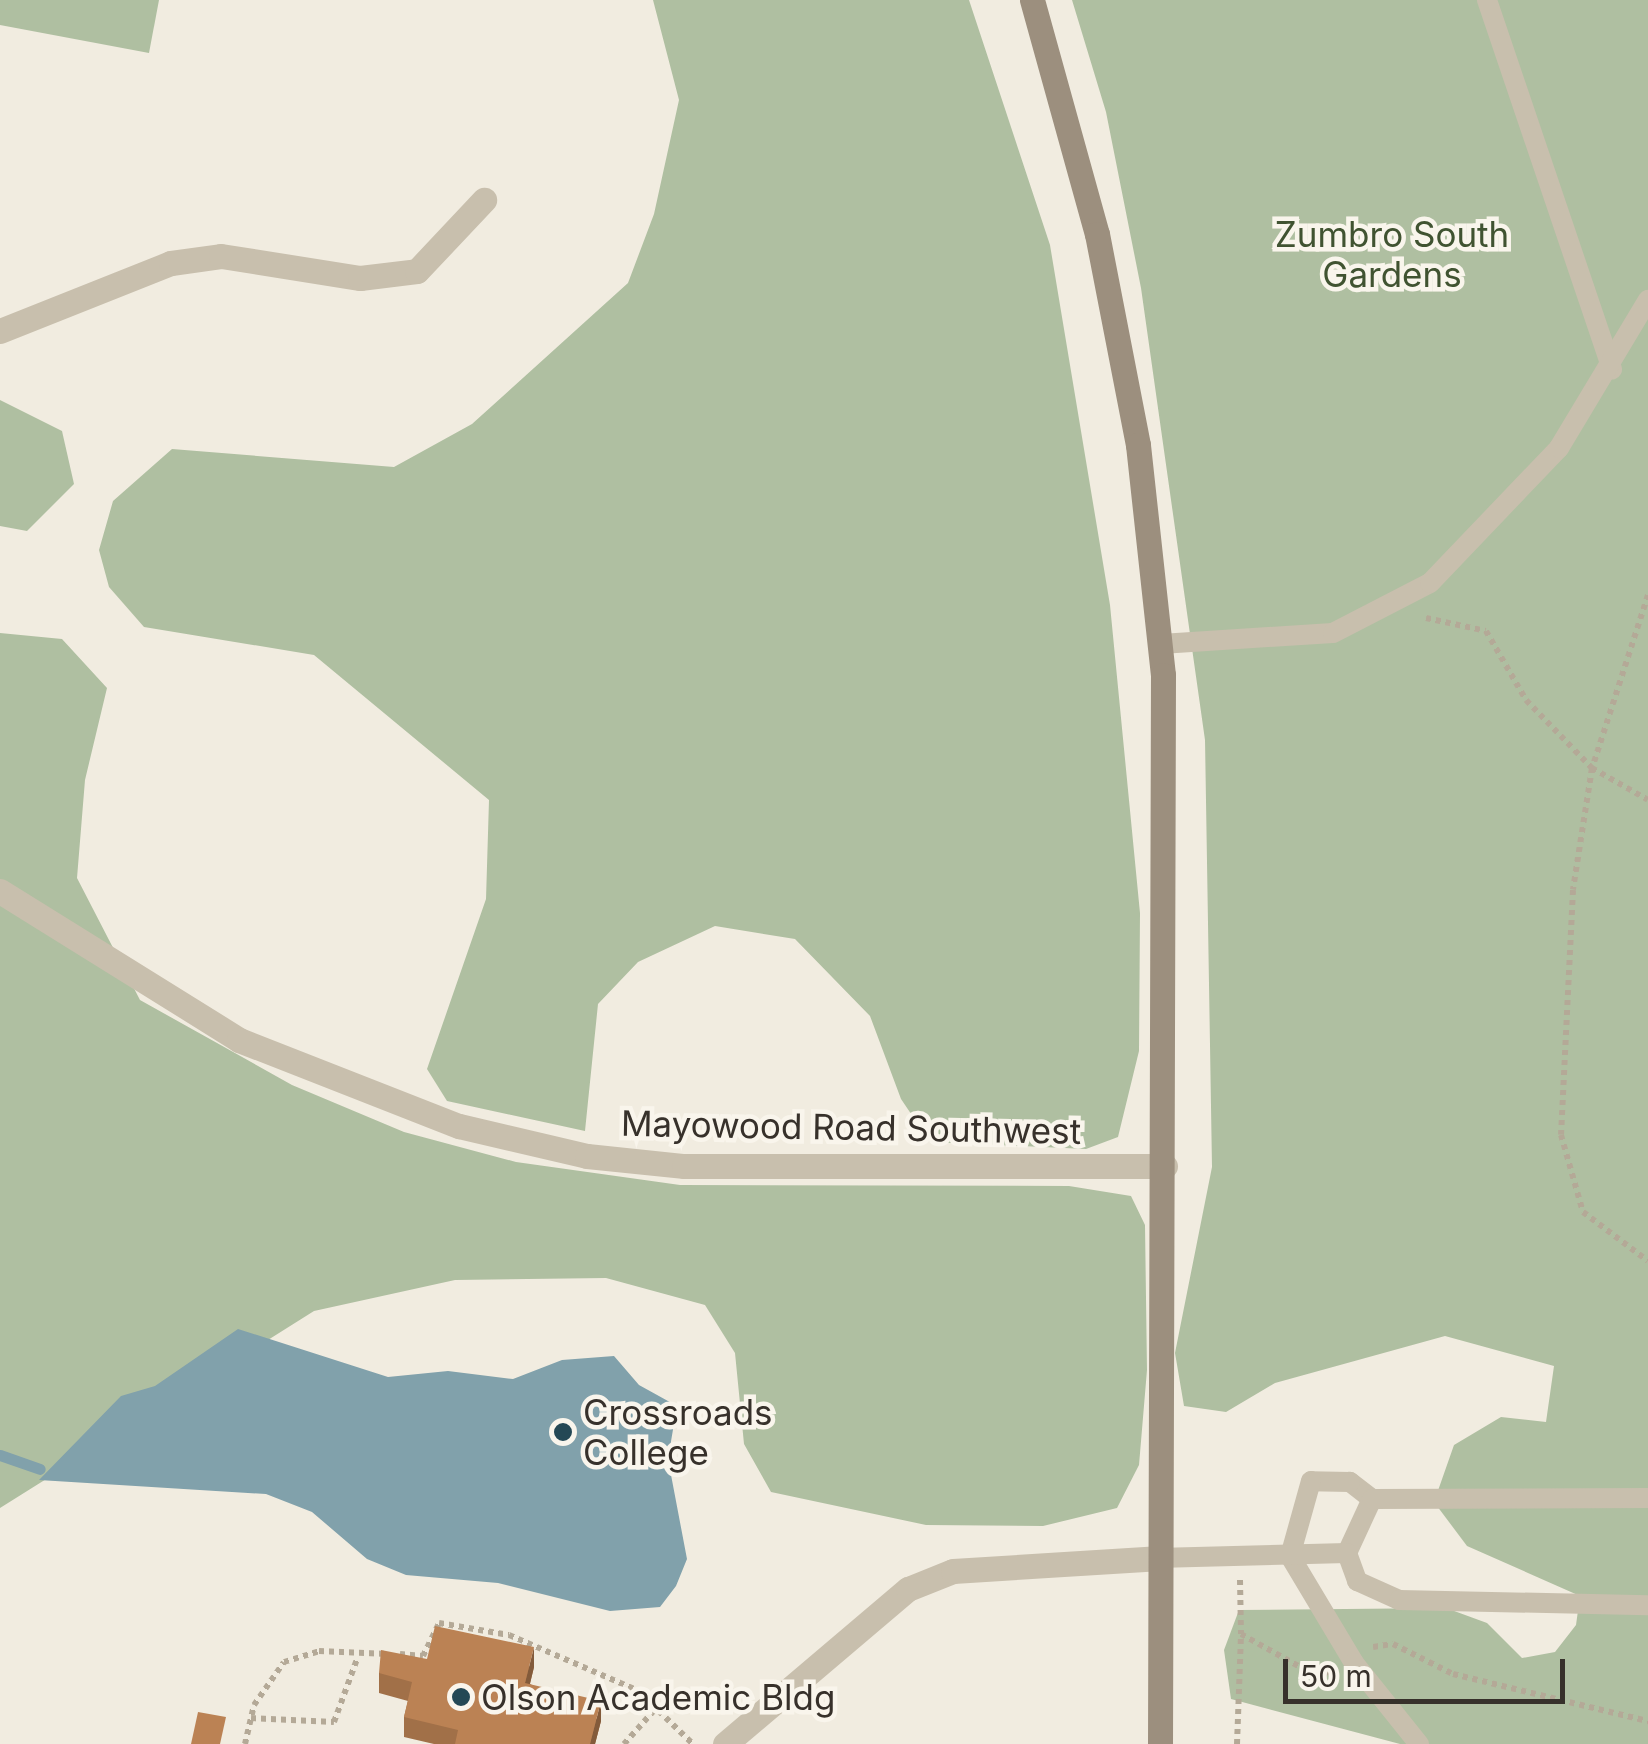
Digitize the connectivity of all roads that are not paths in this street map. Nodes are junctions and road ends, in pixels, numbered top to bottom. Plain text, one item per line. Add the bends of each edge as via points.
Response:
1 (1032, 0) edge
2 (1486, 0) edge
3 (484, 200) dead end
4 (1648, 300) edge
5 (0, 332) edge
6 (1612, 369) junction
7 (1161, 644) junction
8 (0, 891) edge
9 (1165, 1166) junction
10 (1648, 1498) edge
11 (1372, 1499) junction
12 (1346, 1553) junction
13 (1290, 1556) junction
14 (1157, 1558) junction
15 (1648, 1605) edge
16 (725, 1744) edge
17 (1160, 1744) edge
18 (1419, 1744) edge

1 - 7 street via 1097,234 1138,445
2 - 6 lane
3 - 5 street via 417,271 360,278 221,256 188,260
4 - 6 lane
6 - 7 lane via 1474,545 1383,612 1269,642
7 - 9 street
8 - 9 street, Mayowood Road Southwest via 239,1040 338,1086 514,1139 684,1166
9 - 14 street
10 - 11 lane
11 - 12 lane
11 - 13 lane via 1350,1482 1312,1481
12 - 13 lane
12 - 15 lane via 1357,1582 1398,1600
13 - 14 lane
13 - 18 lane via 1354,1662
14 - 16 street via 954,1571 908,1589
14 - 17 street

